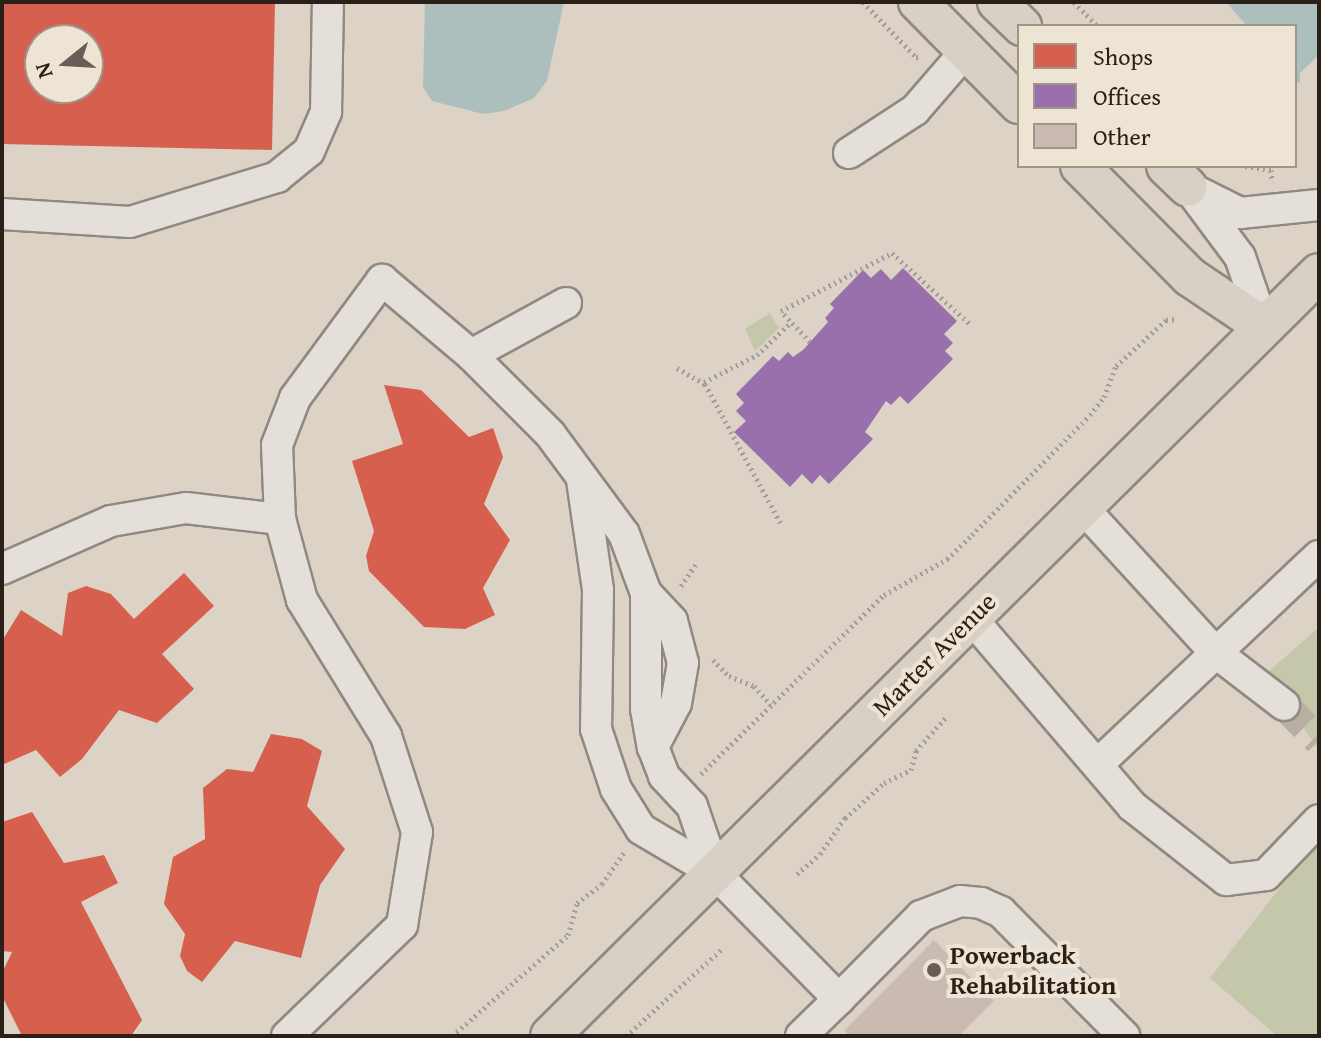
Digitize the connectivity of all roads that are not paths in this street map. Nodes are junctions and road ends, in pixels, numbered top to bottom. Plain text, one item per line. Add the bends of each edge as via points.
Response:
1 (328, 2) edge
2 (918, 2) edge
3 (997, 2) edge
4 (1020, 24) edge
5 (966, 51) junction
6 (1017, 102) edge
7 (849, 153) dead end
8 (1082, 168) edge
9 (1177, 177) edge
10 (1319, 205) edge
11 (2, 214) edge
12 (1319, 273) edge
13 (566, 303) dead end
14 (1264, 327) junction
15 (471, 355) junction
16 (582, 480) junction
17 (1082, 507) junction
18 (280, 519) junction
19 (1319, 556) edge
20 (2, 569) edge
21 (971, 618) junction
22 (1215, 652) junction
23 (1284, 705) tunnel mouth
24 (1099, 763) junction
25 (1319, 820) edge
26 (715, 873) junction
27 (839, 999) junction
28 (287, 1036) edge
29 (550, 1036) edge
30 (801, 1036) edge
31 (1124, 1036) edge

1 - 11 street via 326,112 309,151 277,177 130,222
2 - 5 main road
3 - 4 main road
5 - 6 main road
5 - 7 street via 915,110
8 - 14 main road via 1190,277
9 - 10 street via 1240,213
9 - 14 street via 1240,257
12 - 14 main road, Marter Avenue
13 - 15 street
14 - 17 main road, Marter Avenue
15 - 16 street via 550,434
15 - 18 street via 382,280 295,398 277,445
16 - 26 street via 624,534 646,593 646,709 653,747 664,776 692,806
16 - 26 street via 598,590 593,693 602,753 624,805 641,829
17 - 21 main road, Marter Avenue
17 - 22 street
18 - 20 street via 186,508 111,521
18 - 28 street via 302,600 386,736 417,832 402,925
19 - 22 street
21 - 24 street
21 - 26 main road, Marter Avenue
22 - 23 street
22 - 24 street
24 - 25 street via 1132,806 1226,880 1266,875
26 - 27 street
26 - 29 main road, Marter Avenue
27 - 30 street
27 - 31 street via 921,916 960,901 981,903 1001,912

